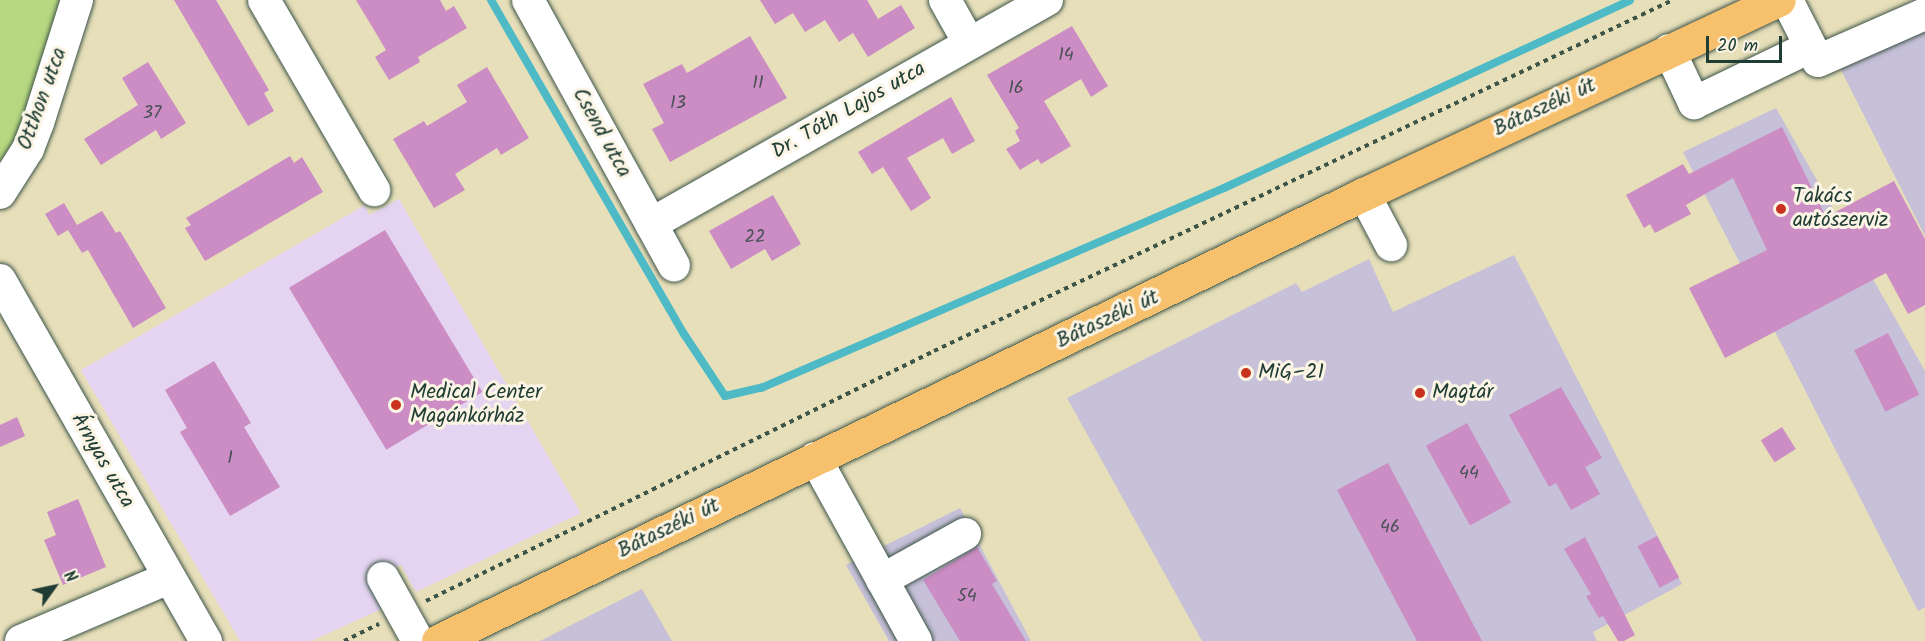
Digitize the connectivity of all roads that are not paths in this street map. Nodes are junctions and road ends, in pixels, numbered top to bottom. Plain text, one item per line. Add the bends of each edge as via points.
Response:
1 (77, 0) edge
2 (264, 0) edge
3 (528, 0) edge
4 (945, 0) edge
5 (1047, 0) edge
6 (1779, 0) edge
7 (1787, 0) edge
8 (1925, 14) edge
9 (969, 43) junction
10 (1810, 47) junction
11 (1669, 50) junction
12 (374, 190) dead end
13 (0, 193) edge
14 (1364, 194) junction
15 (651, 224) junction
16 (1391, 245) dead end
17 (674, 266) dead end
18 (0, 280) edge
19 (815, 458) junction
20 (965, 534) dead end
21 (383, 578) dead end
22 (169, 579) junction
23 (882, 580) junction
24 (21, 641) edge
25 (206, 641) edge
26 (418, 641) edge
27 (438, 641) edge
28 (916, 641) edge

1 - 13 street, Otthon utca via 28,149
2 - 12 street
3 - 15 street, Csend utca
4 - 9 street
5 - 9 street, Dr. Tóth Lajos utca
6 - 11 main road, Bátaszéki út
7 - 10 street
8 - 10 street via 1818,61
9 - 15 street, Dr. Tóth Lajos utca
10 - 11 street via 1694,103
11 - 14 main road, Bátaszéki út
14 - 16 street
14 - 19 main road, Bátaszéki út
15 - 17 street, Csend utca
18 - 22 street, Árnyas utca
19 - 23 street
19 - 27 main road, Bátaszéki út
20 - 23 street
21 - 26 street
22 - 24 street
22 - 25 street, Árnyas utca
23 - 28 street

